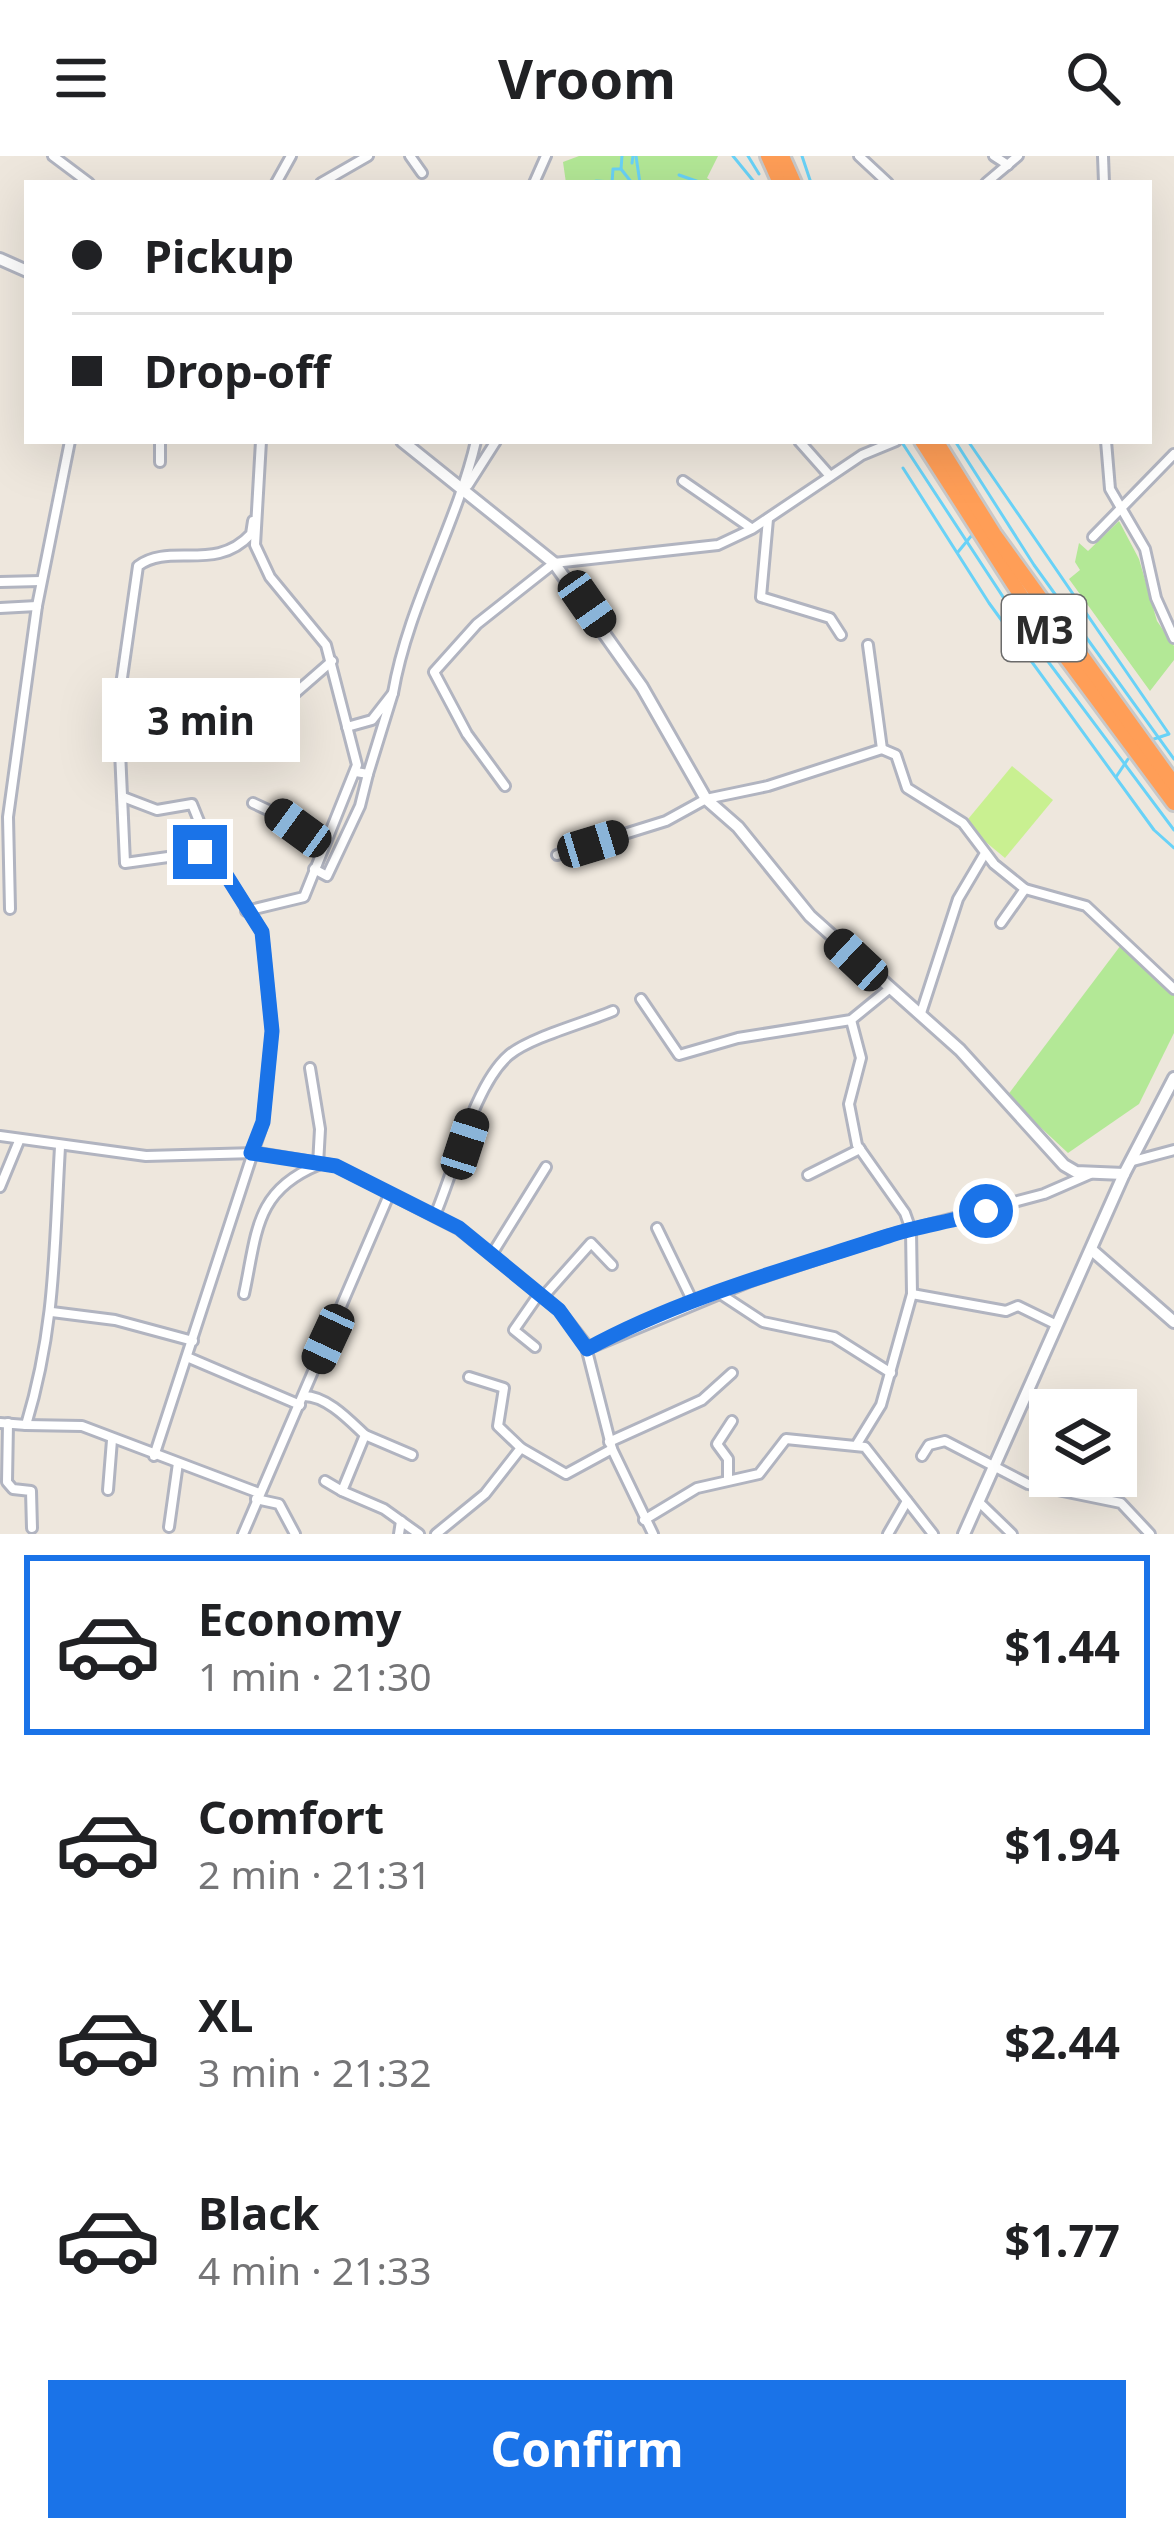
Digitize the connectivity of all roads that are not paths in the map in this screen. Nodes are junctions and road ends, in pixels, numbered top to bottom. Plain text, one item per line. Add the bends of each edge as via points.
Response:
1 (53, 156) edge
2 (368, 156) edge
3 (410, 156) edge
4 (859, 156) edge
5 (994, 156) edge
6 (1018, 156) edge
7 (1007, 165) junction
8 (422, 173) dead end
9 (85, 180) edge
10 (327, 180) edge
11 (884, 180) edge
12 (990, 180) edge
13 (69, 444) edge
14 (160, 444) edge
15 (261, 444) edge
16 (406, 444) edge
17 (475, 444) edge
18 (494, 444) edge
19 (803, 444) edge
20 (863, 444) edge
21 (884, 444) edge
22 (924, 444) edge
23 (938, 444) edge
24 (1106, 444) edge
25 (1174, 454) edge
26 (862, 455) junction
27 (160, 462) dead end
28 (830, 476) junction
29 (683, 481) dead end
30 (465, 488) junction
31 (1120, 514) junction
32 (768, 518) junction
33 (253, 521) junction
34 (752, 529) junction
35 (1093, 537) dead end
36 (554, 563) junction
37 (42, 580) junction
38 (0, 582) edge
39 (37, 606) junction
40 (0, 608) edge
41 (841, 635) dead end
42 (1174, 638) edge
43 (868, 645) dead end
44 (332, 661) junction
45 (393, 693) junction
46 (277, 709) dead end
47 (368, 723) junction
48 (347, 727) junction
49 (384, 728) junction
50 (352, 744) junction
51 (882, 749) junction
52 (356, 772) junction
53 (368, 774) junction
54 (1174, 784) edge
55 (505, 786) dead end
56 (123, 797) junction
57 (706, 799) junction
58 (1174, 802) edge
59 (253, 803) dead end
60 (4, 816) edge
61 (324, 836) junction
62 (211, 851) junction
63 (556, 855) dead end
64 (984, 855) junction
65 (314, 868) junction
66 (1025, 889) junction
67 (10, 909) dead end
68 (246, 911) junction
69 (1001, 923) dead end
70 (889, 989) junction
71 (1174, 989) edge
72 (641, 999) dead end
73 (613, 1011) dead end
74 (921, 1013) junction
75 (851, 1020) junction
76 (310, 1068) dead end
77 (1174, 1078) edge
78 (0, 1136) edge
79 (19, 1141) junction
80 (60, 1147) junction
81 (860, 1149) junction
82 (1174, 1150) edge
83 (251, 1153) junction
84 (1133, 1161) junction
85 (291, 1162) junction
86 (319, 1165) junction
87 (546, 1167) dead end
88 (1091, 1173) junction
89 (1124, 1174) junction
90 (808, 1175) dead end
91 (292, 1176) junction
92 (0, 1187) edge
93 (388, 1195) junction
94 (435, 1215) junction
95 (657, 1228) dead end
96 (910, 1229) junction
97 (1093, 1251) junction
98 (492, 1254) junction
99 (612, 1265) dead end
100 (244, 1294) dead end
101 (722, 1294) junction
102 (912, 1294) junction
103 (541, 1296) junction
104 (344, 1297) dead end
105 (693, 1302) junction
106 (52, 1312) junction
107 (1174, 1322) edge
108 (1057, 1325) junction
109 (193, 1341) junction
110 (535, 1347) dead end
111 (587, 1349) junction
112 (188, 1357) junction
113 (732, 1373) dead end
114 (892, 1373) junction
115 (469, 1377) dead end
116 (302, 1400) junction
117 (732, 1421) dead end
118 (4, 1423) edge
119 (26, 1425) junction
120 (365, 1435) junction
121 (112, 1441) junction
122 (857, 1444) junction
123 (610, 1445) junction
124 (521, 1448) junction
125 (412, 1455) dead end
126 (154, 1456) junction
127 (922, 1456) dead end
128 (178, 1463) junction
129 (997, 1463) junction
130 (728, 1480) junction
131 (325, 1481) dead end
132 (108, 1490) dead end
133 (342, 1491) junction
134 (258, 1496) junction
135 (907, 1501) junction
136 (979, 1502) junction
137 (644, 1520) junction
138 (401, 1521) junction
139 (169, 1527) dead end
140 (32, 1528) dead end
141 (243, 1534) edge
142 (295, 1534) edge
143 (398, 1534) edge
144 (419, 1534) edge
145 (436, 1534) edge
146 (653, 1534) edge
147 (888, 1534) edge
148 (933, 1534) edge
149 (964, 1534) edge
150 (1012, 1534) edge
151 (1150, 1534) edge

1 - 9 street
2 - 10 street
3 - 8 street
4 - 11 street
5 - 7 street
6 - 7 street
7 - 12 street
13 - 37 street
14 - 27 street
15 - 33 street
16 - 30 street
17 - 30 street
18 - 30 street
19 - 28 street
20 - 26 street
21 - 26 street
22 - 58 highway, M3 via 1025,602
23 - 54 highway, M3
24 - 31 street
25 - 31 street
26 - 28 street
28 - 32 street
29 - 34 street
30 - 36 street
30 - 45 street via 404,642
31 - 35 street
31 - 42 street via 1145,549
32 - 34 street
32 - 41 street via 761,597 830,618
33 - 44 street via 260,562 320,632
33 - 56 street via 251,534 225,553 138,566 118,696
34 - 36 street via 703,550
36 - 55 street via 434,668
36 - 57 street via 642,687
37 - 38 street
37 - 39 street
39 - 40 street
39 - 60 street
43 - 51 street
44 - 46 street
44 - 48 street
45 - 47 street
45 - 49 street
47 - 48 street
47 - 49 street
47 - 50 street
48 - 50 street
49 - 53 street
50 - 52 street
51 - 57 street
51 - 64 street via 896,755 907,788 963,823
52 - 53 street
52 - 61 street
53 - 65 street via 327,876
56 - 62 street via 140,808 193,804
56 - 62 street via 126,865
57 - 63 street via 666,821
57 - 70 street via 810,916
59 - 61 street
60 - 67 street
61 - 65 street
62 - 68 street
64 - 66 street
64 - 74 street via 958,899
65 - 68 street via 304,896
66 - 69 street
66 - 71 street via 1086,906
68 - 83 street via 262,932 272,1031 263,1122
70 - 74 street
70 - 75 street
72 - 75 street via 679,1055
73 - 94 street via 511,1054 491,1076
74 - 88 street via 1064,1165
75 - 81 street via 861,1058 849,1104
76 - 86 street
77 - 84 street
78 - 79 street
79 - 80 street
79 - 92 street
80 - 83 street via 146,1156
80 - 106 street
81 - 90 street
81 - 96 street
82 - 84 street
83 - 85 street
83 - 109 street
84 - 89 street
85 - 86 street
85 - 91 street
86 - 91 street
86 - 93 street
87 - 98 street
88 - 89 street
88 - 96 street via 955,1222
89 - 97 street
91 - 100 street via 266,1202
93 - 94 street
93 - 104 street
93 - 116 street
94 - 98 street
95 - 105 street
96 - 101 street
96 - 102 street
97 - 107 street
97 - 108 street
98 - 103 street
99 - 103 street via 591,1244
101 - 105 street
101 - 114 street via 763,1322 833,1337
102 - 108 street via 1008,1311 1018,1306
102 - 114 street
103 - 110 street via 514,1330
103 - 111 street
105 - 111 street
106 - 109 street
106 - 119 street
108 - 129 street
109 - 112 street
111 - 123 street
112 - 116 street
112 - 126 street
113 - 123 street via 702,1400
114 - 122 street
115 - 124 street via 504,1388 499,1426
116 - 120 street via 325,1401
116 - 134 street
117 - 130 street via 717,1444 728,1459
118 - 119 street
118 - 140 street via 7,1482 31,1491
119 - 121 street via 76,1425
120 - 125 street
120 - 133 street
121 - 126 street
121 - 132 street
122 - 130 street via 783,1439 758,1474
122 - 135 street
123 - 124 street via 566,1474
123 - 137 street
124 - 145 street via 485,1494
126 - 128 street
127 - 129 street via 943,1441
128 - 134 street
128 - 139 street
129 - 136 street
129 - 151 street via 1038,1487 1120,1503
130 - 137 street via 697,1488
131 - 133 street
133 - 138 street
134 - 141 street
134 - 142 street via 279,1504
135 - 147 street
135 - 148 street
136 - 149 street
136 - 150 street
137 - 146 street
138 - 143 street
138 - 144 street

